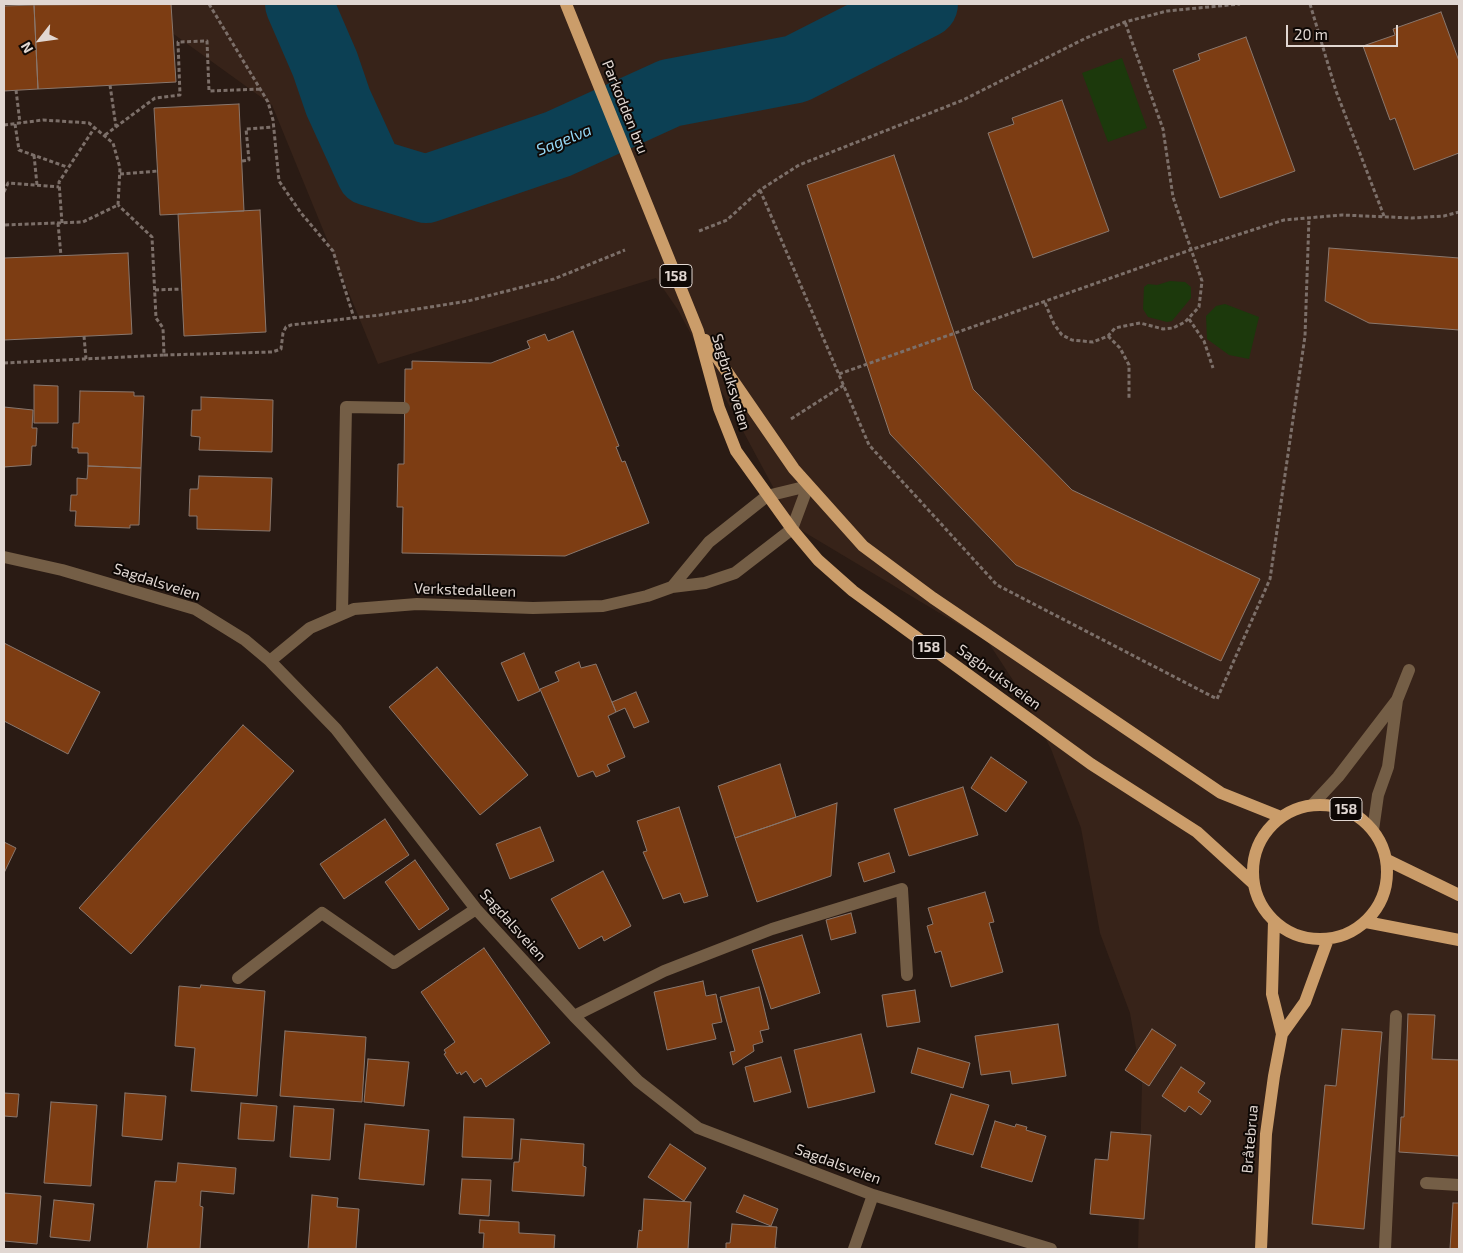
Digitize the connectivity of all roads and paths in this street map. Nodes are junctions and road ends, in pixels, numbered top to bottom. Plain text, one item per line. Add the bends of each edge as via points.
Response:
1 (209, 4) edge
2 (566, 4) edge
3 (1240, 4) edge
4 (1310, 4) edge
5 (1125, 22) junction
6 (110, 85) dead end
7 (261, 89) junction
8 (16, 90) dead end
9 (15, 124) junction
10 (20, 124) junction
11 (4, 125) edge
12 (95, 127) junction
13 (116, 127) junction
14 (273, 127) junction
15 (105, 135) junction
16 (34, 155) junction
17 (242, 161) dead end
18 (67, 167) junction
19 (158, 171) dead end
20 (120, 174) junction
21 (37, 185) junction
22 (59, 187) junction
23 (760, 190) junction
24 (4, 192) edge
25 (118, 205) junction
26 (1459, 212) edge
27 (1384, 216) junction
28 (1310, 218) junction
29 (654, 220) joint
30 (60, 223) junction
31 (4, 225) edge
32 (699, 231) dead end
33 (1193, 249) junction
34 (625, 250) dead end
35 (61, 256) dead end
36 (182, 289) dead end
37 (155, 290) junction
38 (1045, 303) junction
39 (354, 318) junction
40 (1188, 319) junction
41 (698, 331) junction
42 (84, 336) dead end
43 (1108, 336) junction
44 (164, 355) junction
45 (86, 359) junction
46 (4, 363) edge
47 (1214, 368) dead end
48 (839, 374) junction
49 (844, 385) junction
50 (1129, 398) dead end
51 (404, 408) dead end
52 (791, 420) dead end
53 (808, 486) junction
54 (767, 496) junction
55 (792, 529) junction
56 (4, 557) edge
57 (672, 587) junction
58 (342, 614) junction
59 (270, 661) junction
60 (1409, 670) dead end
61 (1397, 700) junction
62 (1312, 805) junction
63 (1281, 817) junction
64 (1373, 830) junction
65 (1387, 860) junction
66 (1254, 884) junction
67 (1459, 895) edge
68 (476, 909) junction
69 (1274, 921) junction
70 (1366, 922) junction
71 (1328, 939) junction
72 (1459, 940) edge
73 (907, 975) dead end
74 (238, 978) dead end
75 (574, 1016) junction
76 (1396, 1016) dead end
77 (1282, 1034) junction
78 (1426, 1183) dead end
79 (1459, 1185) edge
80 (873, 1195) junction
81 (854, 1249) edge
82 (1051, 1249) edge
83 (1261, 1249) edge
84 (1385, 1249) edge

1 - 7 path
2 - 29 main road, Parkodden bru / 158
3 - 5 path via 1167,11
4 - 27 path via 1336,91
5 - 23 path via 1086,38 963,100 799,165
5 - 33 path via 1163,129 1173,197
6 - 13 path
7 - 13 path via 209,91 207,40 178,42 180,95 155,98
7 - 14 path via 268,102
8 - 10 path
9 - 10 path
9 - 11 path
9 - 16 path via 19,150
10 - 12 path via 43,120 89,122
12 - 15 path
12 - 18 path
13 - 15 path
14 - 17 path via 246,129 249,160
14 - 39 path via 279,181 291,201 333,251
15 - 20 path via 113,143
16 - 18 path
16 - 21 path
18 - 22 path via 58,182
19 - 20 path
20 - 25 path
21 - 22 path
21 - 24 path via 8,183
22 - 30 path
23 - 32 path via 727,220
23 - 48 path
25 - 30 path via 83,222
25 - 37 path via 152,237
26 - 27 path via 1412,218
27 - 28 path
28 - 33 path via 1284,220
28 - 49 path via 1305,336 1270,580 1218,700 997,585 869,445
29 - 41 main road, Sagbruksveien / 158
30 - 31 path
30 - 35 path
33 - 38 path
33 - 40 path via 1202,282 1199,308
34 - 39 path via 554,279 468,301
36 - 37 path
37 - 44 path via 156,318 163,328
38 - 43 path via 1062,335 1072,340 1093,342
38 - 48 path
39 - 44 path via 291,325 283,333 281,349 272,352
40 - 43 path via 1168,328 1140,323 1115,328
40 - 47 path via 1201,336
41 - 53 main road, Sagbruksveien / 158
41 - 54 main road, Sagbruksveien / 158 via 719,408 736,451
42 - 45 path
43 - 50 path via 1120,348 1129,365
44 - 45 path
45 - 46 path
48 - 49 path
49 - 52 path
51 - 58 street via 346,407
53 - 54 street
53 - 55 street
53 - 63 main road, Sagbruksveien / 158 via 863,546 904,578 1221,793
54 - 55 main road, Sagbruksveien / 158
54 - 57 street via 709,542
55 - 57 street, Verkstedalleen via 735,573 705,583
55 - 66 main road, Sagbruksveien / 158 via 818,560 853,591 1091,764 1197,832
56 - 59 street, Sagdalsveien via 62,570 195,609 245,640
57 - 58 street, Verkstedalleen via 603,606 533,608 397,604 354,609
58 - 59 street, Verkstedalleen via 310,628
59 - 68 street, Sagdalsveien via 336,729
60 - 61 street
61 - 62 street via 1338,777
61 - 64 street via 1388,767 1378,795
62 - 63 main road, 158
62 - 64 main road, 158 via 1346,809
63 - 66 main road, 158 via 1260,843 1254,859
64 - 65 main road, 158
65 - 67 main road
65 - 70 main road, 158 via 1385,894
66 - 69 main road, 158 via 1263,908
68 - 74 street via 394,963 322,913
68 - 75 street, Sagdalsveien
69 - 71 main road, 158 via 1303,937
69 - 77 main road, Bråtebrua via 1272,994
70 - 71 main road, 158 via 1345,935
70 - 72 main road
71 - 77 main road, Bråtebrua via 1305,1002
73 - 75 street via 902,889 772,929 664,971
75 - 80 street, Sagdalsveien via 638,1081 698,1128
76 - 84 street
77 - 83 main road, Bråtebrua via 1266,1134
78 - 79 street
80 - 81 street
80 - 82 street, Sagdalsveien

